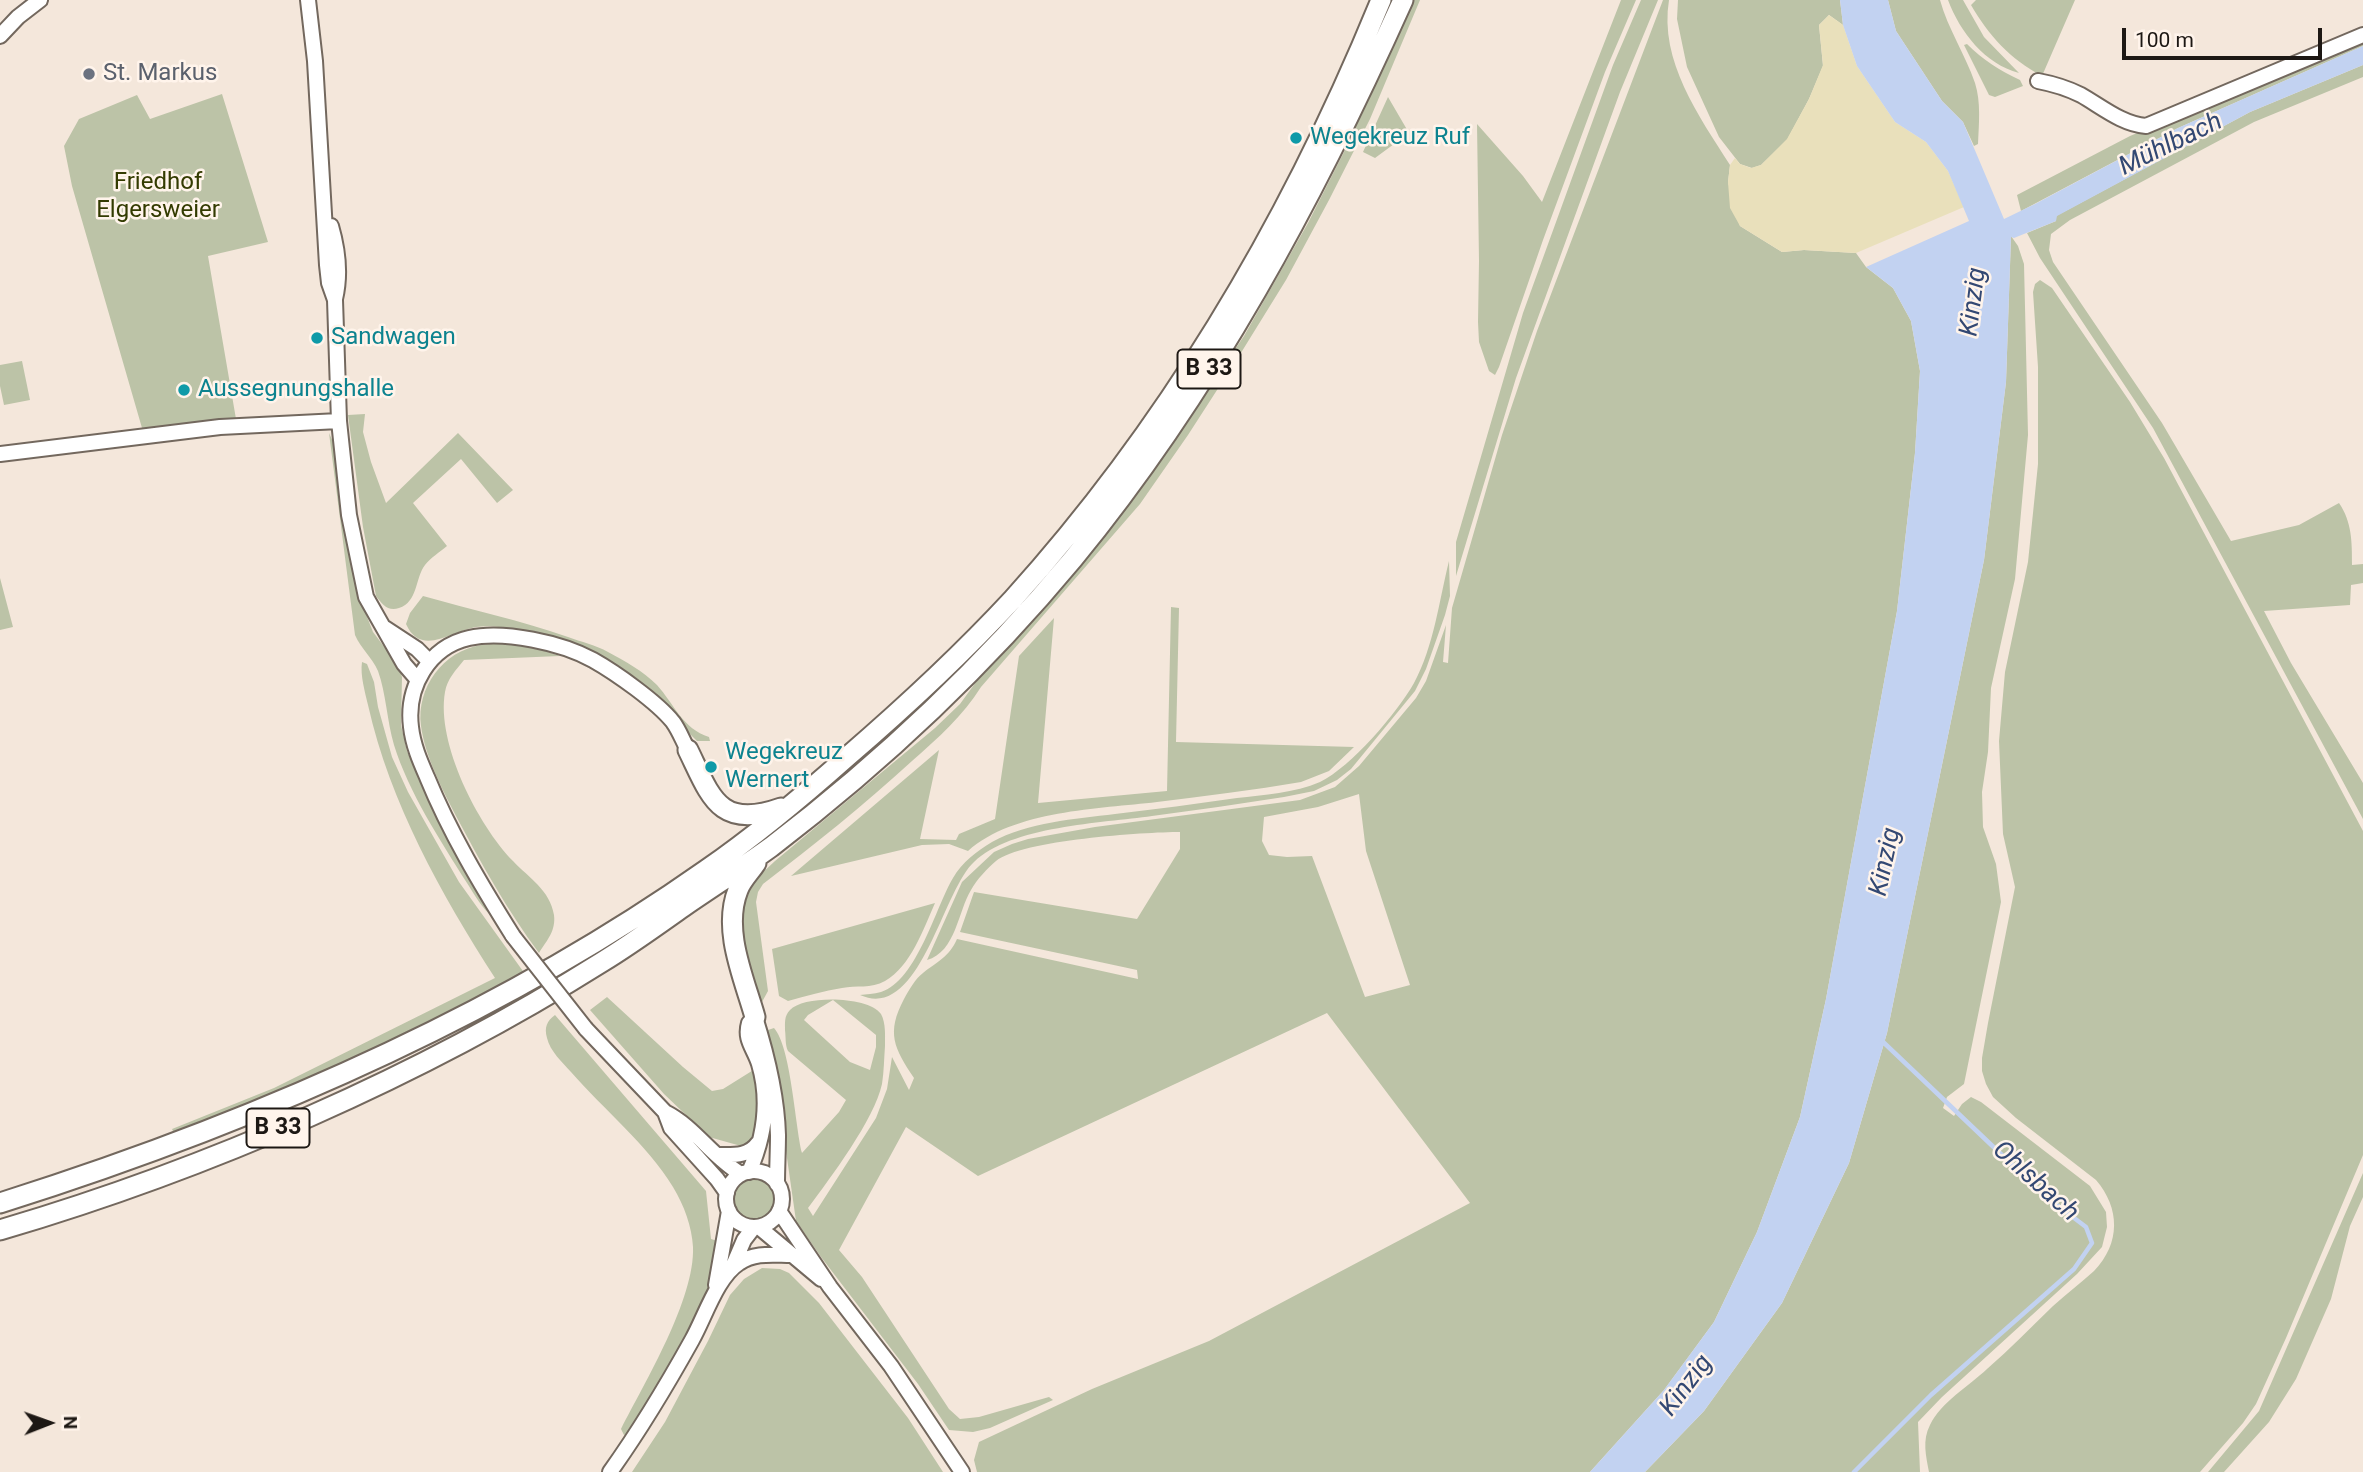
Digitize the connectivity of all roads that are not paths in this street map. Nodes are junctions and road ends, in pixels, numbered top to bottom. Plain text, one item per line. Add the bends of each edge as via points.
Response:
1 (40, 0) edge
2 (308, 0) edge
3 (1381, 0) edge
4 (1403, 0) edge
5 (2363, 35) edge
6 (0, 36) edge
7 (2038, 81) dead end
8 (339, 421) junction
9 (0, 454) edge
10 (383, 627) junction
11 (429, 661) junction
12 (417, 679) junction
13 (688, 750) joint
14 (795, 802) junction
15 (766, 850) junction
16 (755, 1017) junction
17 (665, 1112) junction
18 (761, 1139) junction
19 (717, 1155) junction
20 (745, 1173) junction
21 (777, 1184) junction
22 (727, 1193) junction
23 (0, 1202) edge
24 (729, 1211) junction
25 (779, 1211) junction
26 (757, 1227) junction
27 (0, 1230) edge
28 (791, 1255) junction
29 (731, 1269) junction
30 (830, 1287) junction
31 (713, 1297) junction
32 (611, 1472) edge
33 (961, 1472) edge

1 - 6 street
2 - 8 street via 323,204 339,264 335,300
3 - 14 highway, B 33 via 1318,144 1276,226 1164,406 1013,599 893,717
4 - 15 highway, B 33 via 1296,223 1232,334 1114,507 1071,562 949,694 824,806
5 - 7 street via 2146,126 2132,125 2079,94
8 - 9 street via 220,426
8 - 10 street via 349,516 363,584
10 - 11 street
10 - 12 street
11 - 12 street
11 - 13 street via 468,638 494,635 551,645 591,659 621,677 673,722
12 - 17 street, bridge via 410,725 418,755 480,884 513,936 586,1028
13 - 14 highway via 710,794 723,809 738,815 763,814
14 - 23 highway, B 33 via 706,870 609,933 472,1010 298,1095 80,1178
15 - 16 highway, B 33 via 738,888 732,912 735,945
15 - 27 highway, B 33 via 602,962 433,1057 225,1151
16 - 18 street via 747,1038 763,1080
16 - 21 street via 774,1096
17 - 19 street via 681,1120
17 - 22 street via 671,1128
18 - 19 street via 748,1153
18 - 20 street
19 - 20 street via 729,1168
20 - 21 street via 765,1173
20 - 22 street
21 - 25 street via 782,1197
22 - 24 street
24 - 26 street via 739,1223
24 - 31 street
25 - 26 street
25 - 30 street
26 - 28 street
26 - 29 street via 744,1240
28 - 29 street via 752,1257
28 - 30 street
29 - 31 street
30 - 33 street via 891,1366
31 - 32 street via 671,1377

